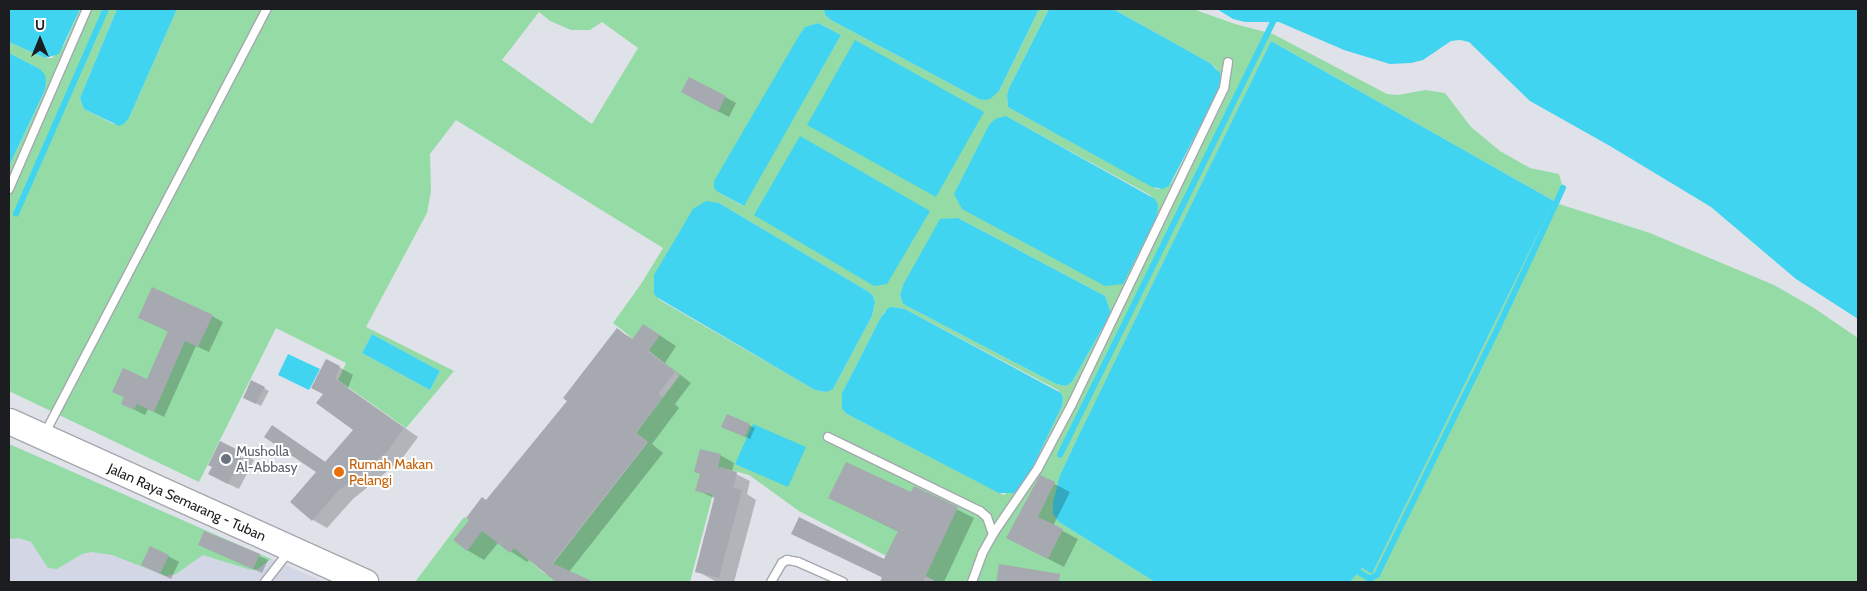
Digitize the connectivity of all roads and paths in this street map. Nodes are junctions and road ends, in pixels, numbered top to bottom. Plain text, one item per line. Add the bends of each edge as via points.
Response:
1 (87, 9) edge
2 (266, 9) edge
3 (1228, 62) dead end
4 (9, 189) edge
5 (9, 421) edge
6 (828, 436) dead end
7 (43, 437) junction
8 (993, 534) junction
9 (291, 549) junction
10 (265, 582) edge
11 (365, 582) edge
12 (771, 582) edge
13 (843, 582) edge
14 (972, 582) edge

1 - 4 lane
2 - 7 lane
3 - 8 lane via 1224,88 1072,404 1038,468
5 - 7 highway, Jalan Raya Semarang - Tuban
6 - 8 lane via 980,510 987,517
7 - 9 highway, Jalan Raya Semarang - Tuban
8 - 14 lane
9 - 10 lane
9 - 11 highway, Jalan Raya Semarang - Tuban
12 - 13 lane via 782,562 787,560

